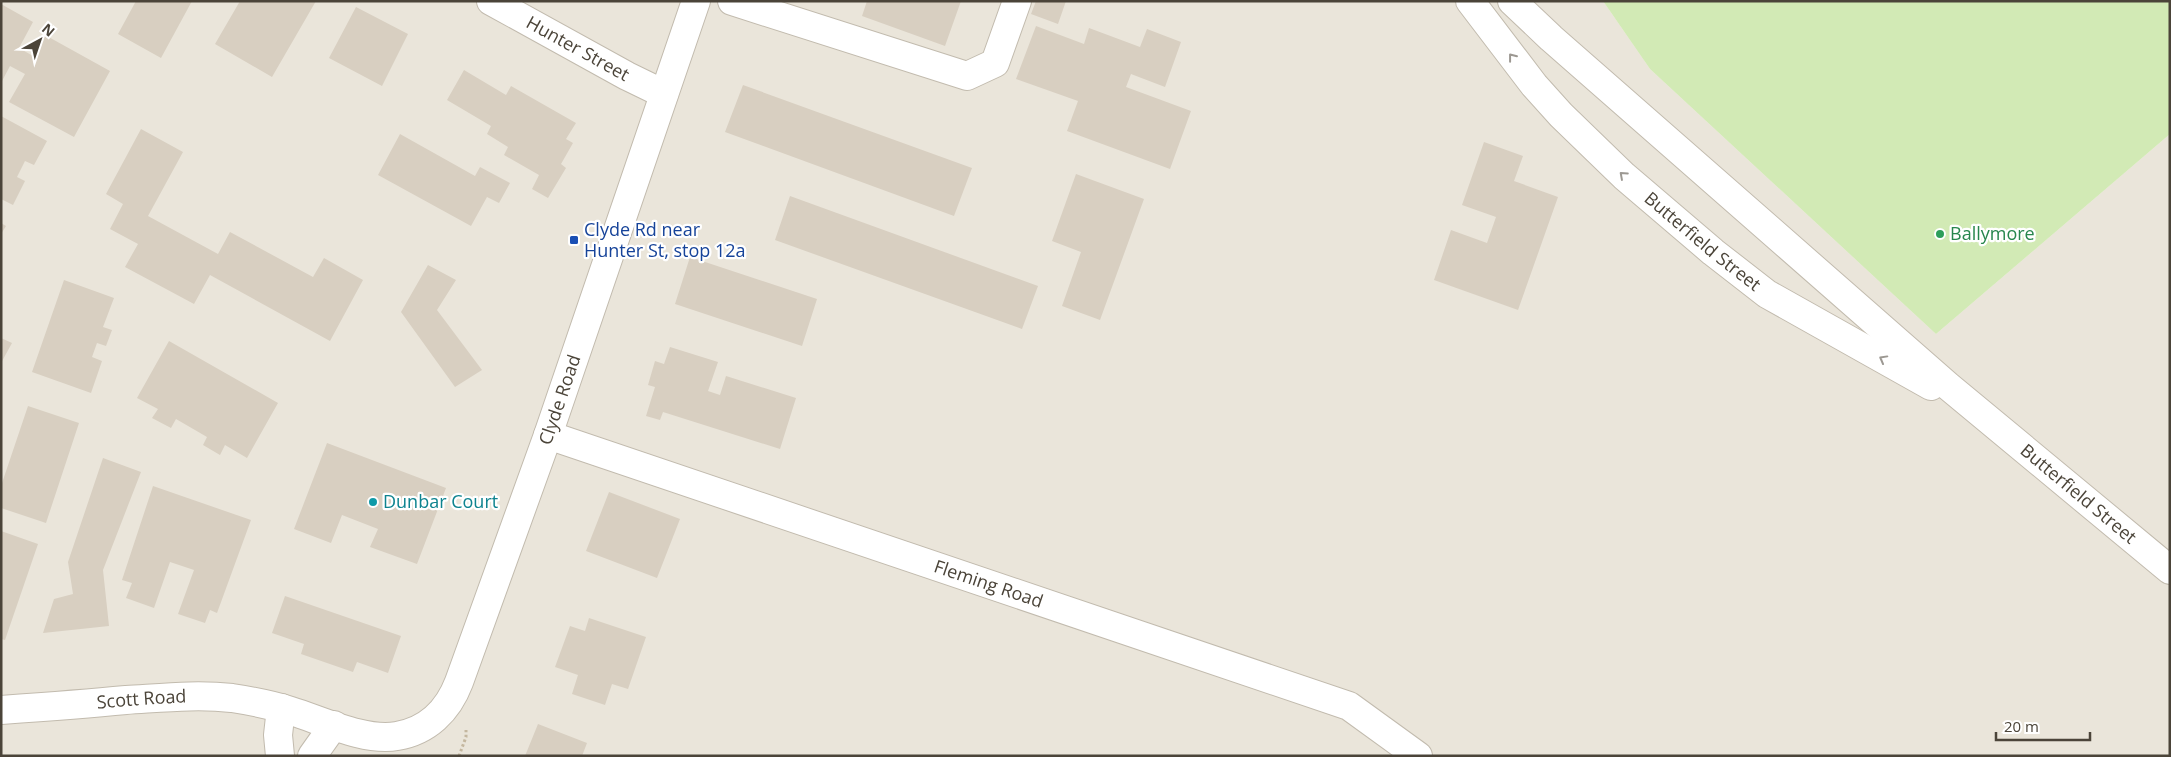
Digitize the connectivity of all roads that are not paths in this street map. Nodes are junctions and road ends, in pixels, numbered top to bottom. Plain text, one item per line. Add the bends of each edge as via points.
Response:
1 (491, 1) edge
2 (696, 1) edge
3 (732, 1) edge
4 (1017, 1) edge
5 (1470, 1) edge
6 (1512, 1) edge
7 (664, 94) junction
8 (1986, 418) junction
9 (548, 435) junction
10 (2170, 570) edge
11 (281, 708) junction
12 (1, 710) edge
13 (334, 725) junction
14 (362, 734) joint
15 (280, 756) edge
16 (312, 756) edge
17 (1418, 756) edge

1 - 7 street, Hunter Street
2 - 7 street, Clyde Road
3 - 4 street via 967,76 995,63
8 -> 5 street, Butterfield Street via 1767,294 1713,252 1624,176 1561,115
6 - 8 street, Butterfield Street
7 - 9 street, Clyde Road
8 - 10 street, Butterfield Street
9 - 14 street, Clyde Road via 448,705 431,722 412,732 387,737
9 - 17 street, Fleming Road via 1349,706
11 - 12 street, Scott Road via 230,698 185,696
11 - 13 street, Scott Road
11 - 15 street
13 - 14 street, Scott Road
13 - 16 street

